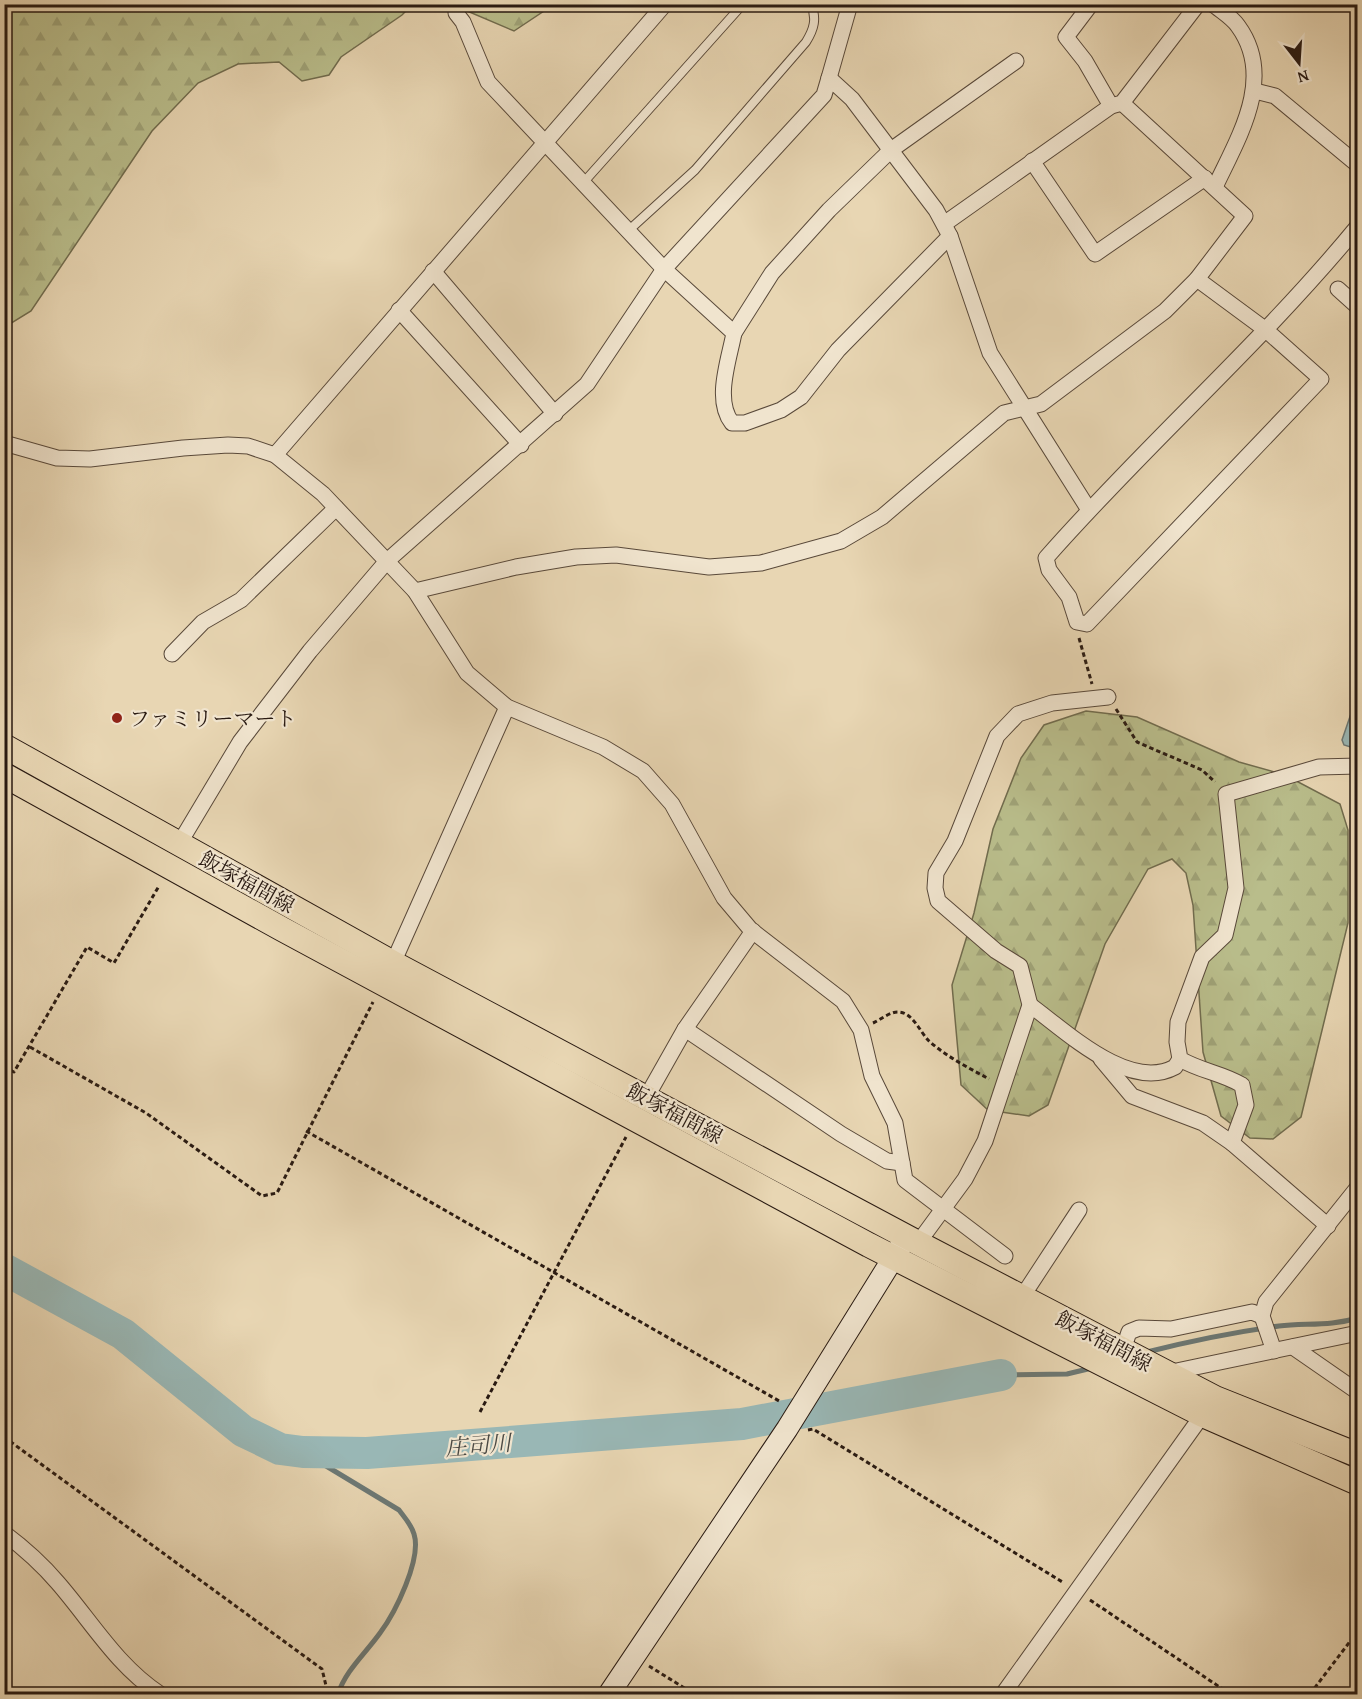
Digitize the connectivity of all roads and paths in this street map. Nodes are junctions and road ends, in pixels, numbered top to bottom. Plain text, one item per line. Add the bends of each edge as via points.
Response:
1 (665, 4) edge
2 (743, 4) edge
3 (811, 4) edge
4 (850, 4) edge
5 (1091, 4) edge
6 (1198, 4) edge
7 (1213, 4) edge
8 (456, 13) dead end
9 (1016, 61) dead end
10 (829, 78) junction
11 (1255, 92) junction
12 (1116, 104) junction
13 (544, 142) junction
14 (891, 150) junction
15 (1032, 161) junction
16 (1358, 165) edge
17 (583, 183) junction
18 (1210, 183) junction
19 (1358, 226) edge
20 (947, 230) junction
21 (628, 231) junction
22 (664, 269) junction
23 (433, 271) junction
24 (1197, 279) junction
25 (1338, 289) dead end
26 (1358, 307) edge
27 (399, 310) junction
28 (1266, 330) junction
29 (734, 333) junction
30 (1022, 407) junction
31 (555, 414) junction
32 (4, 443) edge
33 (521, 445) junction
34 (275, 455) junction
35 (336, 508) junction
36 (1089, 510) junction
37 (387, 561) junction
38 (416, 591) junction
39 (1077, 622) junction
40 (172, 654) dead end
41 (1102, 698) junction
42 (507, 706) junction
43 (4, 746) edge
44 (1358, 766) edge
45 (4, 775) edge
46 (1226, 794) junction
47 (179, 844) junction
48 (159, 886) dead end
49 (753, 931) junction
50 (388, 973) junction
51 (1030, 1005) junction
52 (686, 1029) junction
53 (861, 1030) junction
54 (30, 1047) junction
55 (1098, 1055) junction
56 (1180, 1059) junction
57 (4, 1066) edge
58 (1004, 1088) junction
59 (646, 1098) junction
60 (635, 1120) junction
61 (306, 1131) junction
62 (1232, 1143) junction
63 (902, 1163) junction
64 (1358, 1187) edge
65 (942, 1210) junction
66 (1079, 1210) dead end
67 (1328, 1226) junction
68 (913, 1240) junction
69 (1005, 1256) dead end
70 (894, 1257) junction
71 (554, 1273) junction
72 (1022, 1298) junction
73 (1262, 1316) junction
74 (1358, 1333) edge
75 (1293, 1347) junction
76 (1123, 1350) junction
77 (1274, 1351) junction
78 (1167, 1373) junction
79 (1358, 1392) edge
80 (802, 1404) junction
81 (1209, 1406) junction
82 (480, 1412) dead end
83 (786, 1430) junction
84 (4, 1437) edge
85 (1358, 1455) edge
86 (1358, 1483) edge
87 (4, 1533) edge
88 (1077, 1591) junction
89 (1358, 1631) edge
90 (635, 1656) junction
91 (160, 1695) edge
92 (328, 1695) edge
93 (609, 1695) edge
94 (694, 1695) edge
95 (1003, 1695) edge
96 (1230, 1695) edge
97 (1310, 1695) edge

1 - 13 street
2 - 17 lane
3 - 21 lane via 814,30 806,42 695,170
4 - 10 street
5 - 12 street via 1066,37
6 - 12 street
7 - 11 street via 1237,24 1245,40 1252,58
8 - 13 street via 488,82
9 - 14 street
10 - 14 street via 852,99
10 - 22 street via 824,95
11 - 16 street via 1275,96
11 - 18 street via 1244,124
12 - 15 street
12 - 18 street
13 - 17 street
13 - 23 street
14 - 20 street
14 - 29 street via 772,273
15 - 18 street via 1095,254
15 - 20 street
17 - 21 street
18 - 24 street via 1245,216
19 - 28 street via 1310,285
20 - 29 street via 838,350 801,397 745,423 732,423 722,403
20 - 30 street via 990,353
21 - 22 street
22 - 29 street
22 - 31 street via 587,384
23 - 27 street
23 - 31 street
24 - 28 street
24 - 30 street via 1166,311 1041,404
25 - 26 street
27 - 33 street
27 - 34 street
28 - 36 street
28 - 39 street via 1321,380 1087,624
30 - 36 street
30 - 38 street via 1004,413 882,517 841,541 802,553 761,563 709,567 616,555 576,557
31 - 33 street
32 - 34 street via 68,459 228,445 248,446
33 - 37 street
34 - 35 street
35 - 37 street
35 - 40 street via 241,600 203,622
36 - 39 street via 1046,558 1048,570 1070,597
37 - 38 street
37 - 47 street via 310,651 240,742
38 - 42 street via 467,673
39 - 41 path via 1080,643
41 - 46 path via 1137,742 1202,770
41 - 51 street via 1052,703 1018,714 997,736 955,841 936,873 938,901 996,951 1020,966
42 - 49 street via 603,747 643,771 672,804 724,898
42 - 50 street
43 - 47 main road, 飯塚福間線
44 - 46 street via 1319,767
45 - 50 main road, 飯塚福間線
46 - 56 street via 1236,888 1225,934 1202,957 1178,1022
47 - 50 main road, 飯塚福間線
48 - 54 path via 114,963 87,947
49 - 52 street
49 - 53 street via 843,1001
50 - 59 main road, 飯塚福間線
50 - 60 main road, 飯塚福間線
50 - 61 path
51 - 55 street
51 - 58 street
52 - 59 street
52 - 63 street via 841,1134 887,1161
53 - 58 path via 901,1012 947,1055
53 - 63 street via 872,1076 895,1122
54 - 57 path via 14,1072
54 - 61 path via 146,1113 262,1196 277,1193
55 - 56 street via 1151,1076 1175,1067
55 - 62 street via 1132,1096 1203,1123
56 - 62 street via 1196,1069 1227,1076 1242,1085 1246,1105
58 - 65 street via 985,1141 965,1179
59 - 68 main road, 飯塚福間線
60 - 70 main road, 飯塚福間線
60 - 71 path
61 - 71 path
62 - 67 street
63 - 65 street via 905,1180
64 - 67 street
65 - 68 street
65 - 69 street
66 - 72 street
67 - 73 street via 1266,1302
68 - 70 street
68 - 72 main road, 飯塚福間線
70 - 80 street
70 - 81 main road, 飯塚福間線
71 - 80 path via 776,1401
71 - 82 path
72 - 76 main road, 飯塚福間線
73 - 76 street via 1252,1312 1171,1329 1139,1328 1129,1332
73 - 77 street
74 - 75 street
75 - 77 street
75 - 79 street
76 - 78 main road, 飯塚福間線
77 - 78 street
78 - 81 main road, 飯塚福間線
80 - 83 street
81 - 85 main road, 飯塚福間線
81 - 86 main road, 飯塚福間線
81 - 88 street
83 - 88 path via 813,1429
83 - 90 street
84 - 92 path via 322,1669
87 - 91 street via 58,1583 119,1660
88 - 95 street
88 - 96 path
89 - 97 path
90 - 93 street
90 - 94 path

